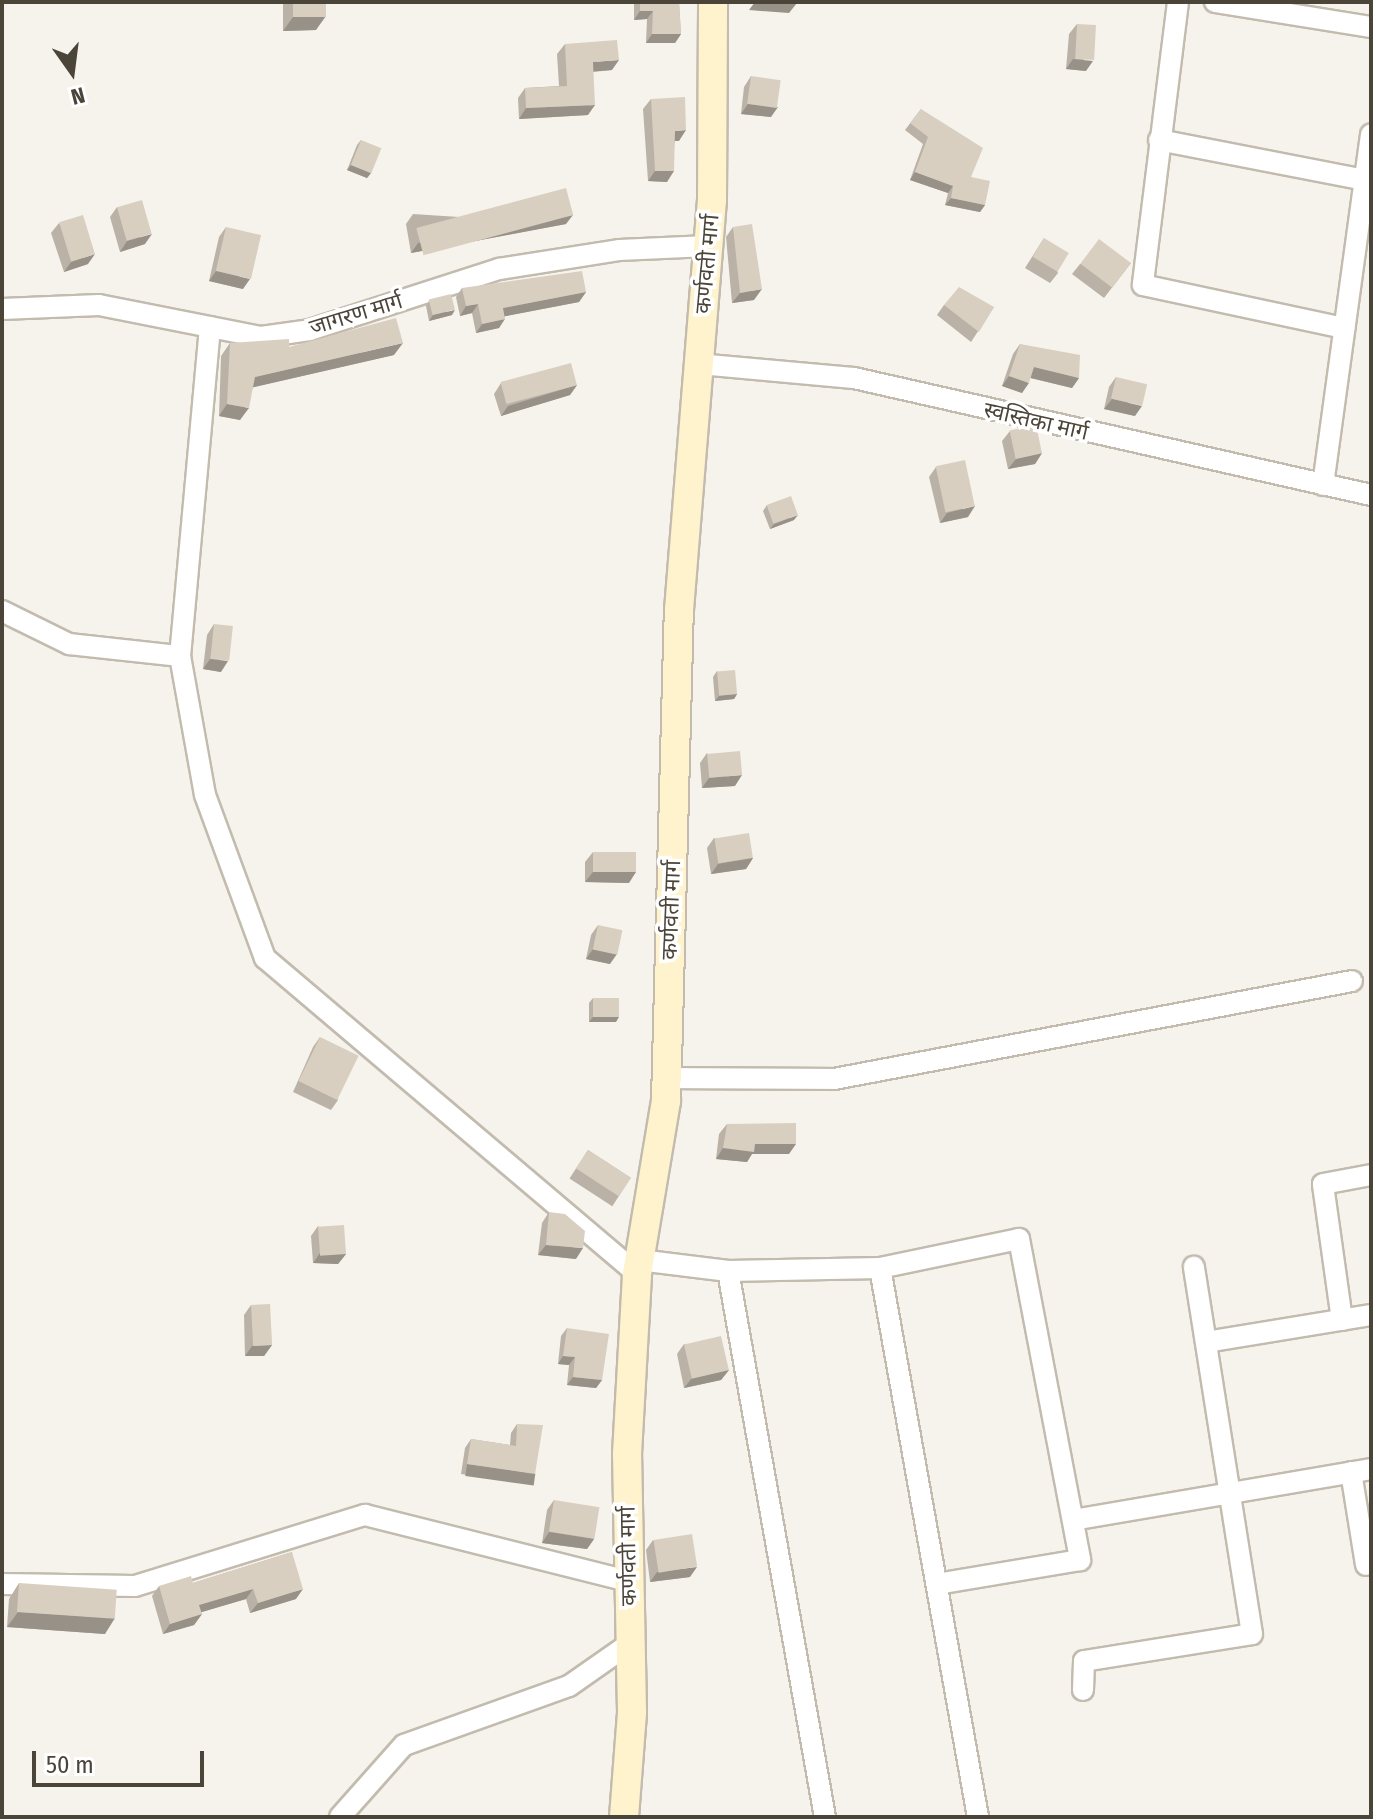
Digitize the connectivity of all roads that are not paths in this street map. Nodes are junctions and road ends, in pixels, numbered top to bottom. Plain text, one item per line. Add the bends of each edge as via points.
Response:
1 (713, 2) edge
2 (1178, 2) edge
3 (1215, 2) edge
4 (1371, 27) edge
5 (1371, 134) edge
6 (1159, 140) junction
7 (1364, 180) junction
8 (708, 246) junction
9 (2, 309) edge
10 (210, 327) junction
11 (1344, 328) junction
12 (699, 364) junction
13 (1323, 485) junction
14 (1371, 495) edge
15 (2, 611) edge
16 (180, 656) junction
17 (1352, 981) dead end
18 (667, 1078) junction
19 (1371, 1175) edge
20 (638, 1267) junction
21 (1194, 1267) dead end
22 (880, 1268) junction
23 (728, 1271) junction
24 (1371, 1315) edge
25 (1342, 1320) junction
26 (1206, 1342) junction
27 (1361, 1470) edge
28 (1229, 1491) junction
29 (1073, 1520) junction
30 (1366, 1565) dead end
31 (627, 1581) junction
32 (2, 1584) edge
33 (937, 1584) junction
34 (629, 1644) junction
35 (1083, 1690) dead end
36 (340, 1817) edge
37 (624, 1817) edge
38 (825, 1817) edge
39 (978, 1817) edge

1 - 8 main road, कर्णवती मार्ग
2 - 6 street
3 - 4 street
5 - 7 street
6 - 7 street
6 - 11 street via 1143,285
7 - 11 street
8 - 10 street, जागरण मार्ग via 619,250 499,269 310,330 261,337
8 - 12 main road, कर्णवती मार्ग
9 - 10 street, जागरण मार्ग via 99,305
10 - 16 street
11 - 13 street
12 - 13 street, स्वस्तिका मार्ग via 854,378
12 - 18 main road, कर्णवती मार्ग via 679,610
13 - 14 street, स्वस्तिका मार्ग
15 - 16 street via 69,644
16 - 20 street via 205,795 265,958
17 - 18 street via 834,1079
18 - 20 main road, कर्णवती मार्ग
19 - 25 street via 1323,1184
20 - 23 street
20 - 31 main road, कर्णवती मार्ग
21 - 26 street
22 - 23 street
22 - 29 street via 1019,1239
22 - 33 street
23 - 38 street
24 - 25 street
25 - 26 street
26 - 28 street
27 - 28 street
27 - 30 street
28 - 29 street
28 - 35 street via 1252,1634 1084,1661
29 - 33 street via 1080,1560
31 - 32 street via 365,1515 135,1586
31 - 34 main road, कर्णवती मार्ग
33 - 39 street
34 - 36 street via 569,1686 404,1745
34 - 37 main road, कर्णवती मार्ग

